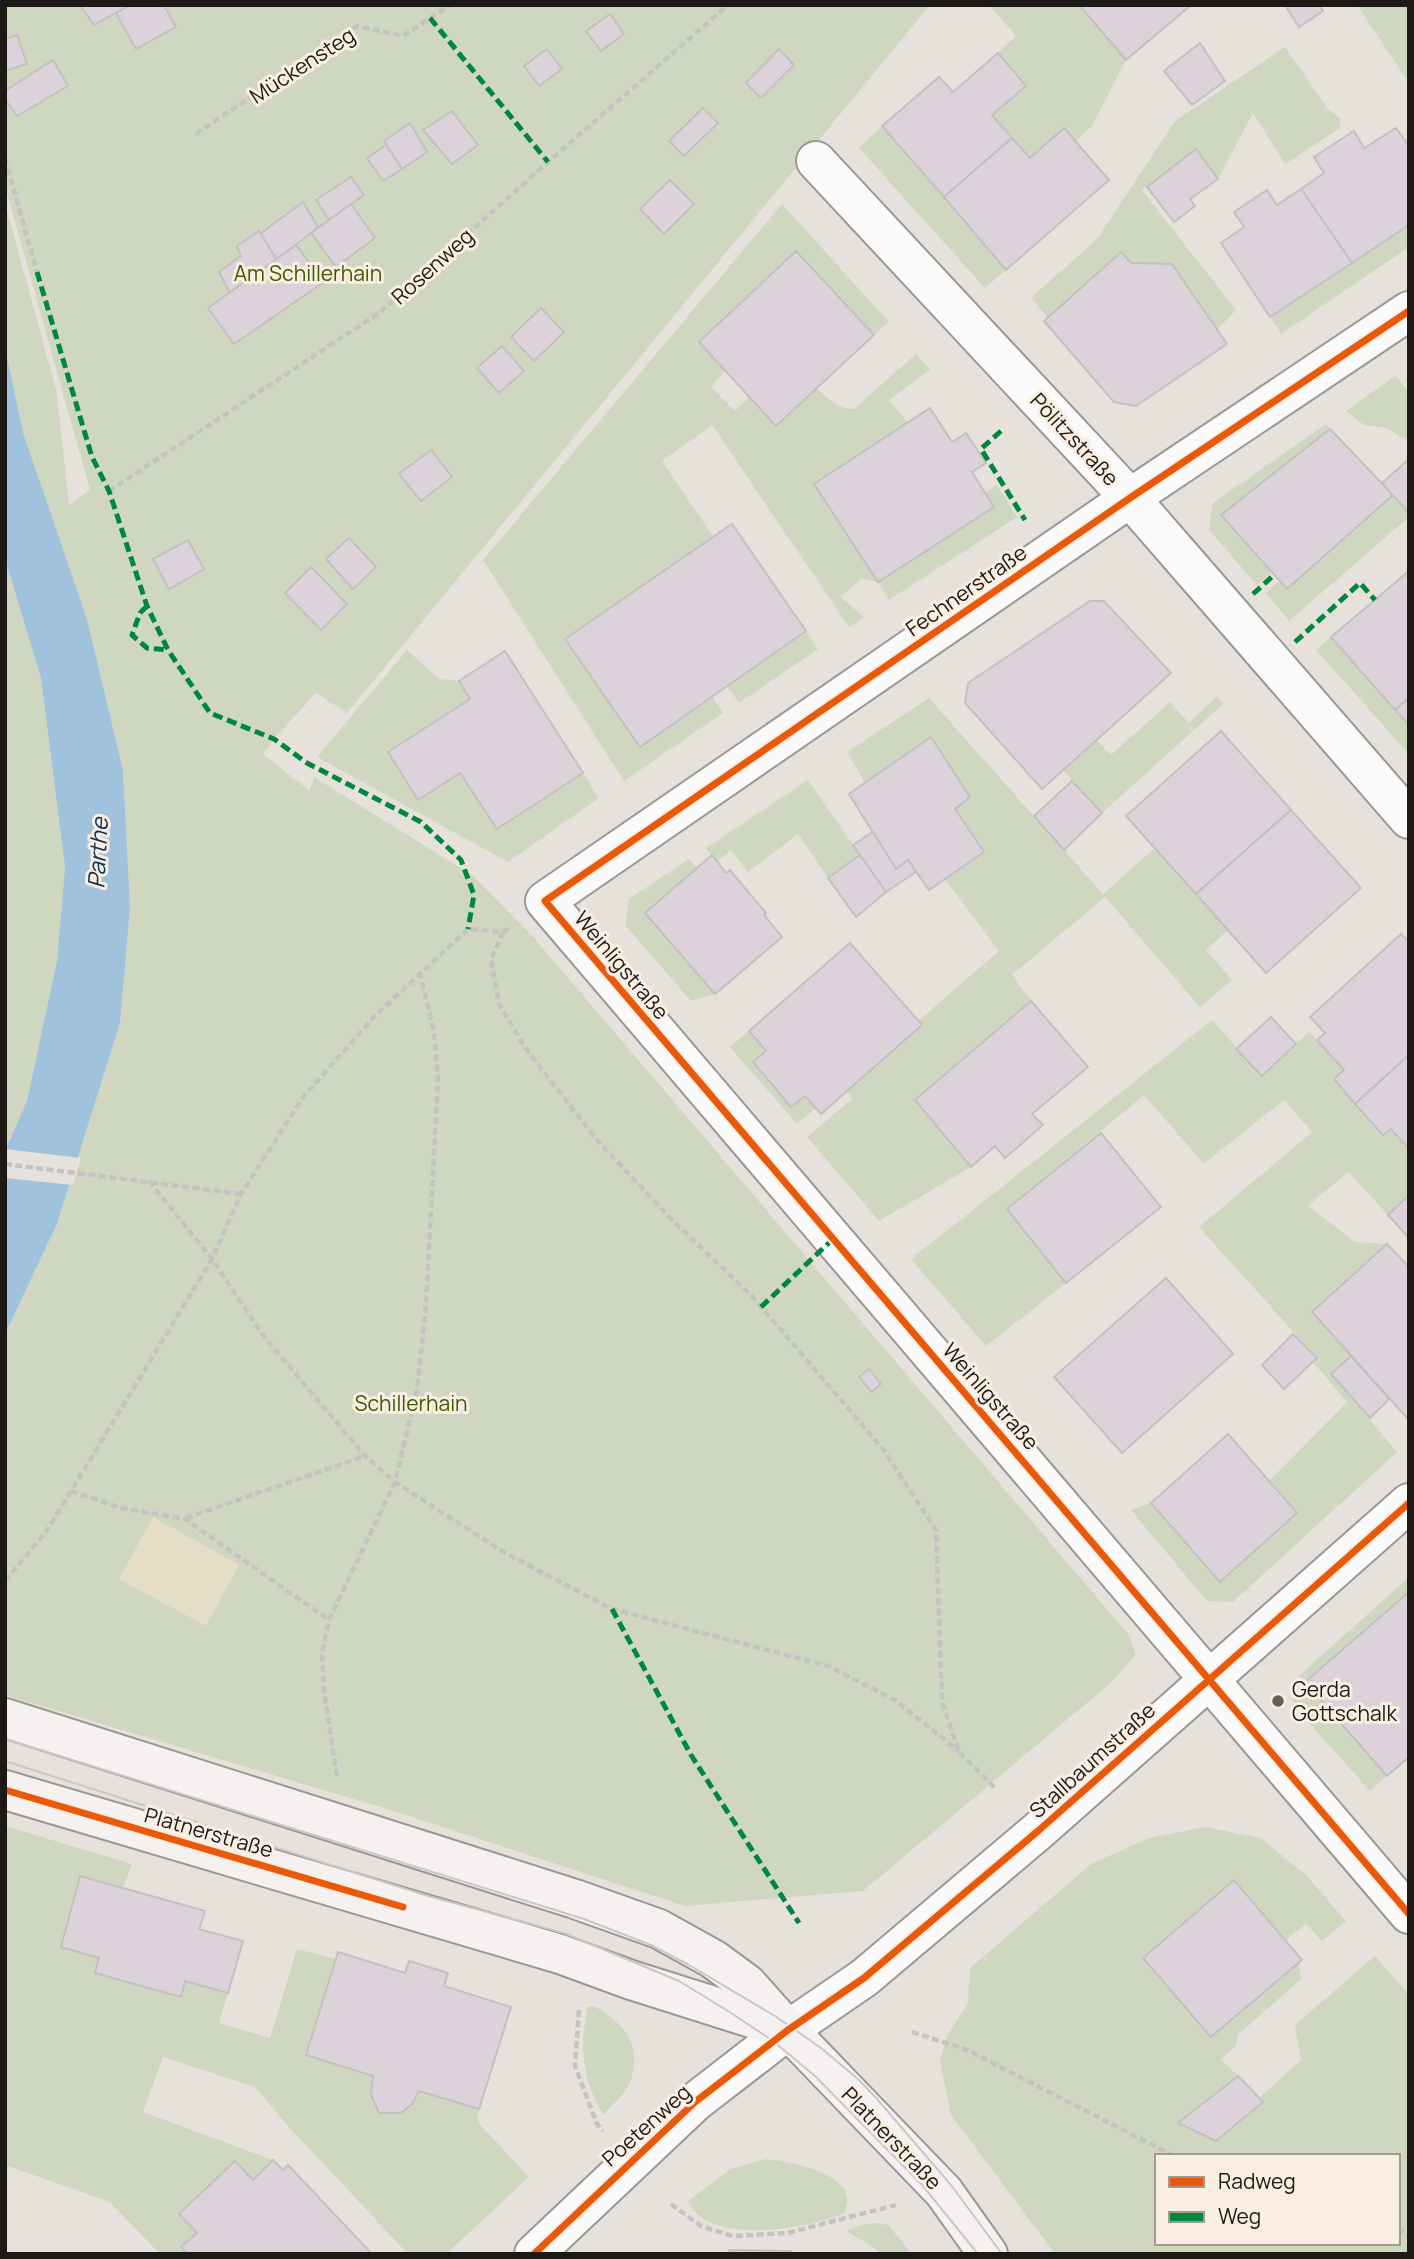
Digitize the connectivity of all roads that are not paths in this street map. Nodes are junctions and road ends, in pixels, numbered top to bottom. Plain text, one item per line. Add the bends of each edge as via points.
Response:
1 (816, 161) dead end
2 (1409, 311) edge
3 (1130, 498) junction
4 (1409, 819) edge
5 (545, 901) joint
6 (1409, 1503) edge
7 (1209, 1679) junction
8 (5, 1718) edge
9 (5, 1790) edge
10 (1409, 1914) edge
11 (788, 2030) junction
12 (534, 2254) edge
13 (988, 2254) edge

1 - 3 street, Pölitzstraße
2 - 3 street, Fechnerstraße
3 - 4 street, Pölitzstraße
3 - 5 street, Fechnerstraße
5 - 7 street, Weinligstraße
6 - 7 street, Stallbaumstraße
7 - 10 street, Weinligstraße
7 - 11 street, Stallbaumstraße via 864,1978
8 - 11 main road, Platnerstraße via 659,1929 747,1984
9 - 11 main road, Platnerstraße via 560,1954
11 - 12 street, Poetenweg via 678,2116
11 - 13 main road, Platnerstraße via 944,2192

